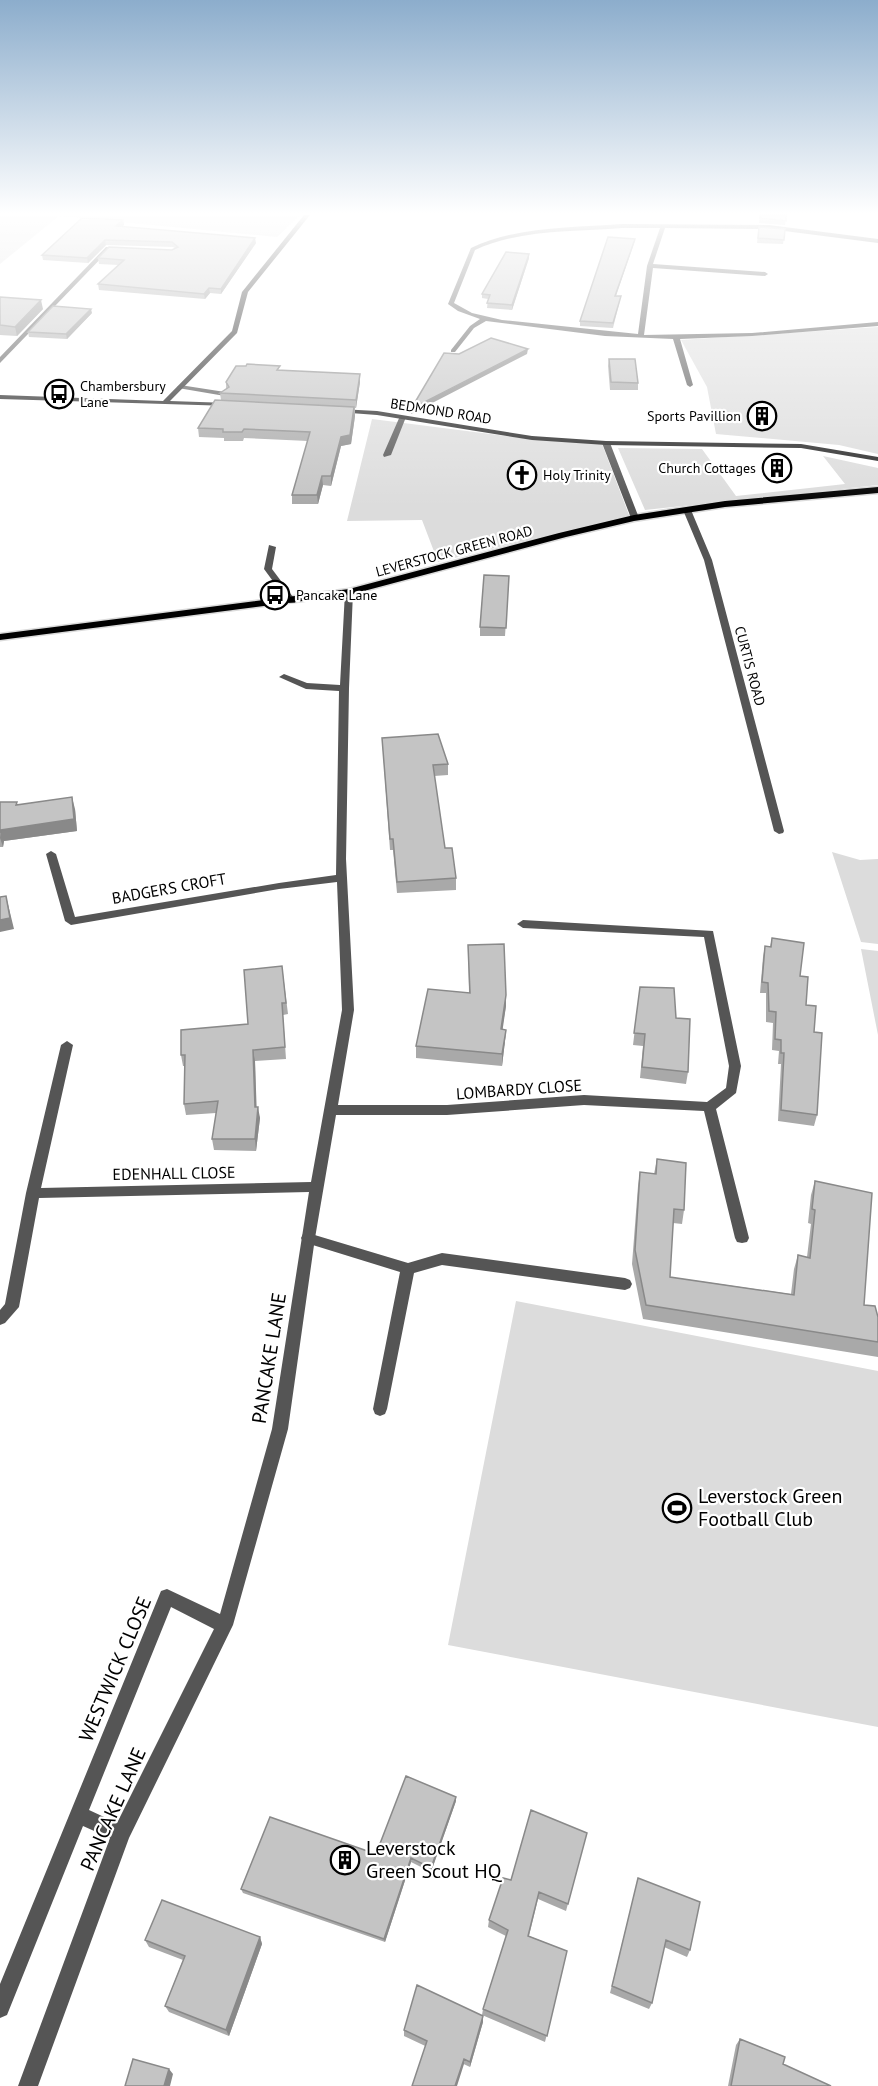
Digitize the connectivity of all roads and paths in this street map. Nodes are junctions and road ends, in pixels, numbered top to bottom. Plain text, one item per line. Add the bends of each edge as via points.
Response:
1 (45, 312) edge
2 (240, 312) edge
3 (464, 312) edge
4 (644, 312) edge
5 (484, 319) junction
6 (878, 324) edge
7 (641, 336) junction
8 (676, 338) junction
9 (453, 351) edge
10 (0, 360) edge
11 (690, 386) dead end
12 (180, 387) junction
13 (225, 394) edge
14 (0, 397) edge
15 (165, 402) junction
16 (235, 406) edge
17 (330, 411) edge
18 (402, 417) junction
19 (606, 443) junction
20 (387, 455) dead end
21 (878, 459) edge
22 (878, 490) edge
23 (687, 510) junction
24 (635, 518) junction
25 (272, 547) dead end
26 (349, 592) junction
27 (292, 601) junction
28 (0, 637) edge
29 (284, 677) dead end
30 (344, 688) junction
31 (779, 831) dead end
32 (51, 854) dead end
33 (342, 878) junction
34 (523, 924) dead end
35 (67, 1045) dead end
36 (709, 1107) junction
37 (331, 1110) junction
38 (317, 1187) junction
39 (33, 1193) junction
40 (308, 1238) junction
41 (742, 1238) dead end
42 (408, 1269) junction
43 (625, 1284) dead end
44 (0, 1319) edge
45 (380, 1409) dead end
46 (225, 1626) junction
47 (80, 1815) junction
48 (121, 1834) junction
49 (0, 2008) edge
50 (28, 2086) edge

1 - 10 street
2 - 12 street via 235,332
3 - 5 street
4 - 7 street
5 - 7 street
5 - 9 street via 472,327
6 - 8 street
7 - 8 street
8 - 11 street
12 - 13 street
12 - 15 street
14 - 15 street
15 - 16 street
17 - 18 street, BEDMOND ROAD
18 - 19 street, BEDMOND ROAD via 532,438
18 - 20 street
19 - 21 street, BEDMOND ROAD via 801,446
19 - 24 street
22 - 23 main road, LEVERSTOCK GREEN ROAD
23 - 24 main road, LEVERSTOCK GREEN ROAD
23 - 31 street, CURTIS ROAD via 708,560
24 - 26 main road, LEVERSTOCK GREEN ROAD
25 - 27 street via 268,569
26 - 27 main road, LEVERSTOCK GREEN ROAD
26 - 30 street, PANCAKE LANE
27 - 28 main road, LEVERSTOCK GREEN ROAD
29 - 30 street via 306,687
30 - 33 street, PANCAKE LANE
32 - 33 street, BADGERS CROFT via 71,921
33 - 37 street, PANCAKE LANE via 348,1010
34 - 36 street via 709,934 735,1066 732,1090
35 - 39 street
36 - 37 street, LOMBARDY CLOSE via 584,1100 447,1110
36 - 41 street
37 - 38 street, PANCAKE LANE
38 - 39 street, EDENHALL CLOSE
38 - 40 street, PANCAKE LANE
39 - 44 street via 12,1307
40 - 42 street
40 - 46 street, PANCAKE LANE via 280,1429
42 - 43 street via 442,1259
42 - 45 street
46 - 47 street, WESTWICK CLOSE via 167,1597
46 - 48 street, PANCAKE LANE
47 - 48 street
47 - 49 street, WESTWICK CLOSE
48 - 50 street, PANCAKE LANE

